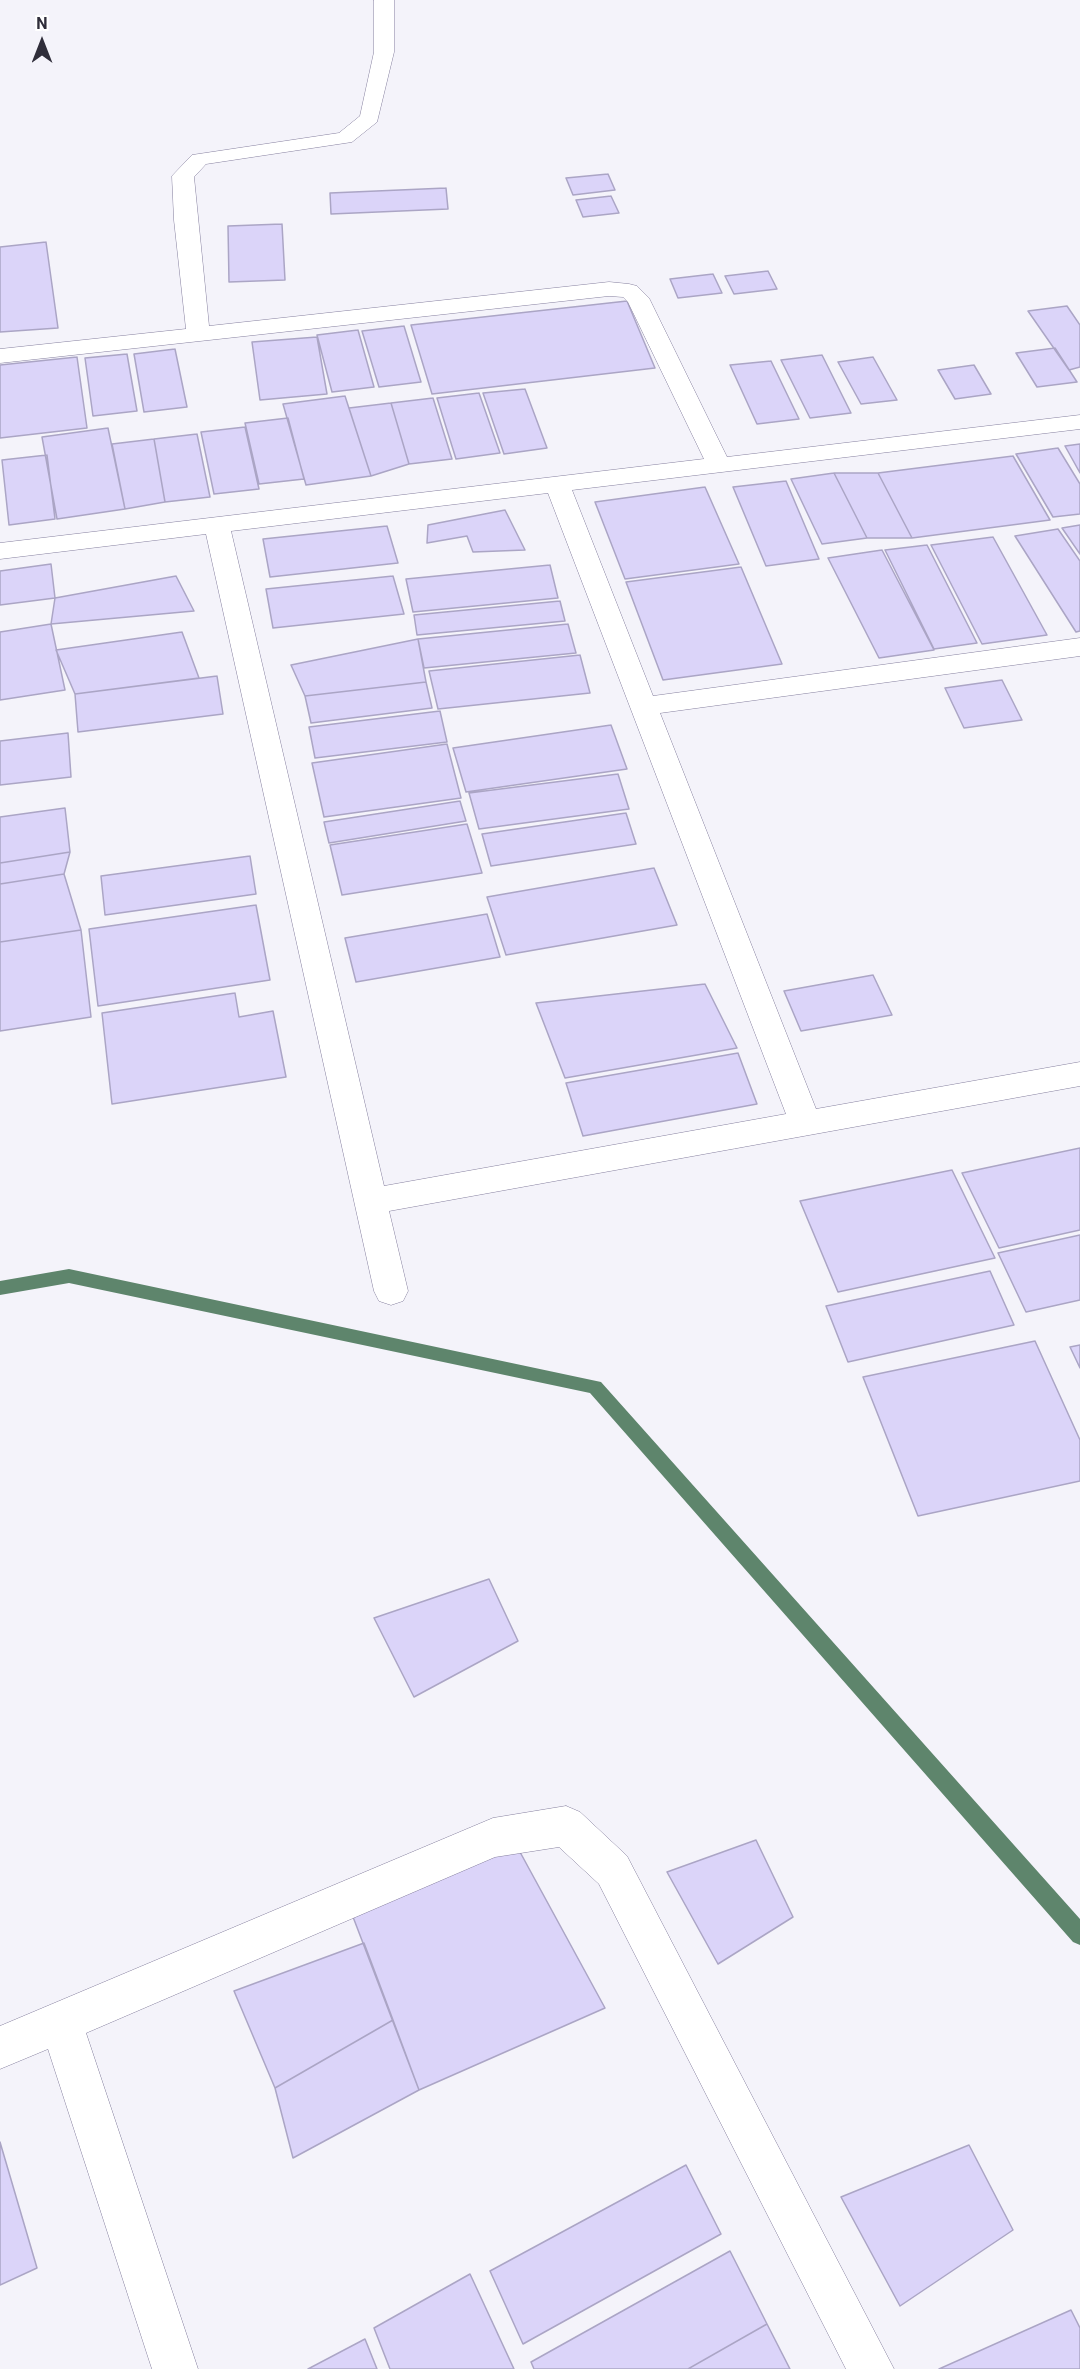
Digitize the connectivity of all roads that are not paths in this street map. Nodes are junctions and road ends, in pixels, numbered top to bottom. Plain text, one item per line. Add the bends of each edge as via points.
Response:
1 (384, 0) edge
2 (198, 334) junction
3 (0, 356) edge
4 (1080, 422) edge
5 (719, 465) junction
6 (557, 484) junction
7 (217, 525) junction
8 (0, 551) edge
9 (1080, 648) edge
10 (643, 706) junction
11 (1080, 1074) edge
12 (805, 1124) junction
13 (371, 1201) junction
14 (392, 1291) dead end
15 (61, 2022) junction
16 (0, 2048) edge
17 (175, 2369) edge
18 (871, 2369) edge

1 - 2 street via 384,52 370,118 345,138 199,159 183,176
2 - 3 street
2 - 5 street via 609,289 629,291 638,298
4 - 5 street
5 - 6 street
6 - 7 street
6 - 10 street
7 - 8 street
7 - 13 street
9 - 10 street
10 - 12 street
11 - 12 street
12 - 13 street
13 - 14 street
15 - 16 street
15 - 17 street
15 - 18 street via 493,1838 566,1826 613,1870

